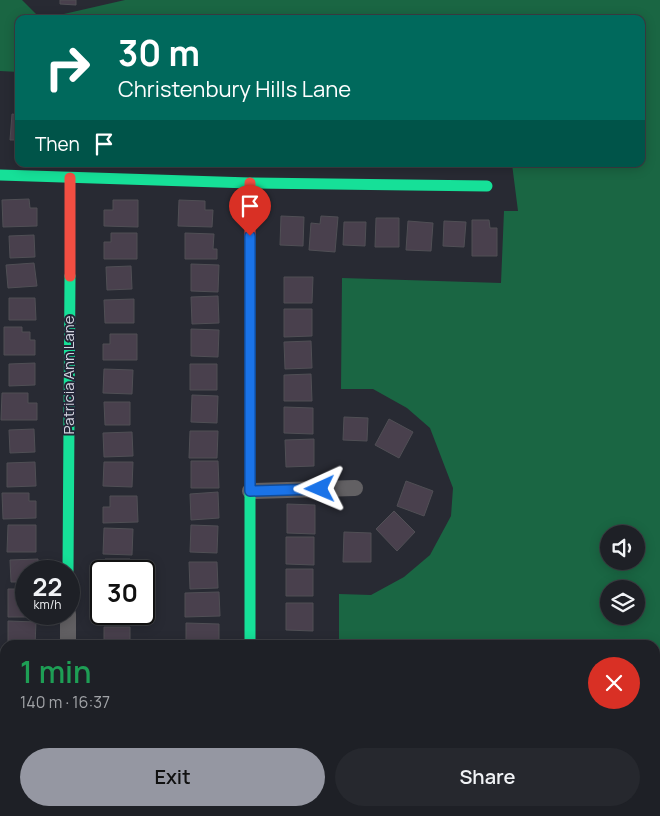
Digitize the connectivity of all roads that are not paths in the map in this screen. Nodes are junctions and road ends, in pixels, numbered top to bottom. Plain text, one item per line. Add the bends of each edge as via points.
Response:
1 (0, 175) edge
2 (70, 178) junction
3 (250, 183) junction
4 (487, 186) dead end
5 (355, 488) dead end
6 (250, 491) junction
7 (68, 560) edge
8 (68, 625) edge
9 (68, 640) edge
10 (250, 640) edge

1 - 2 street
2 - 3 street
2 - 7 street, Patricia Ann Lane
3 - 4 street
3 - 6 street
5 - 6 street
6 - 10 street
8 - 9 street

